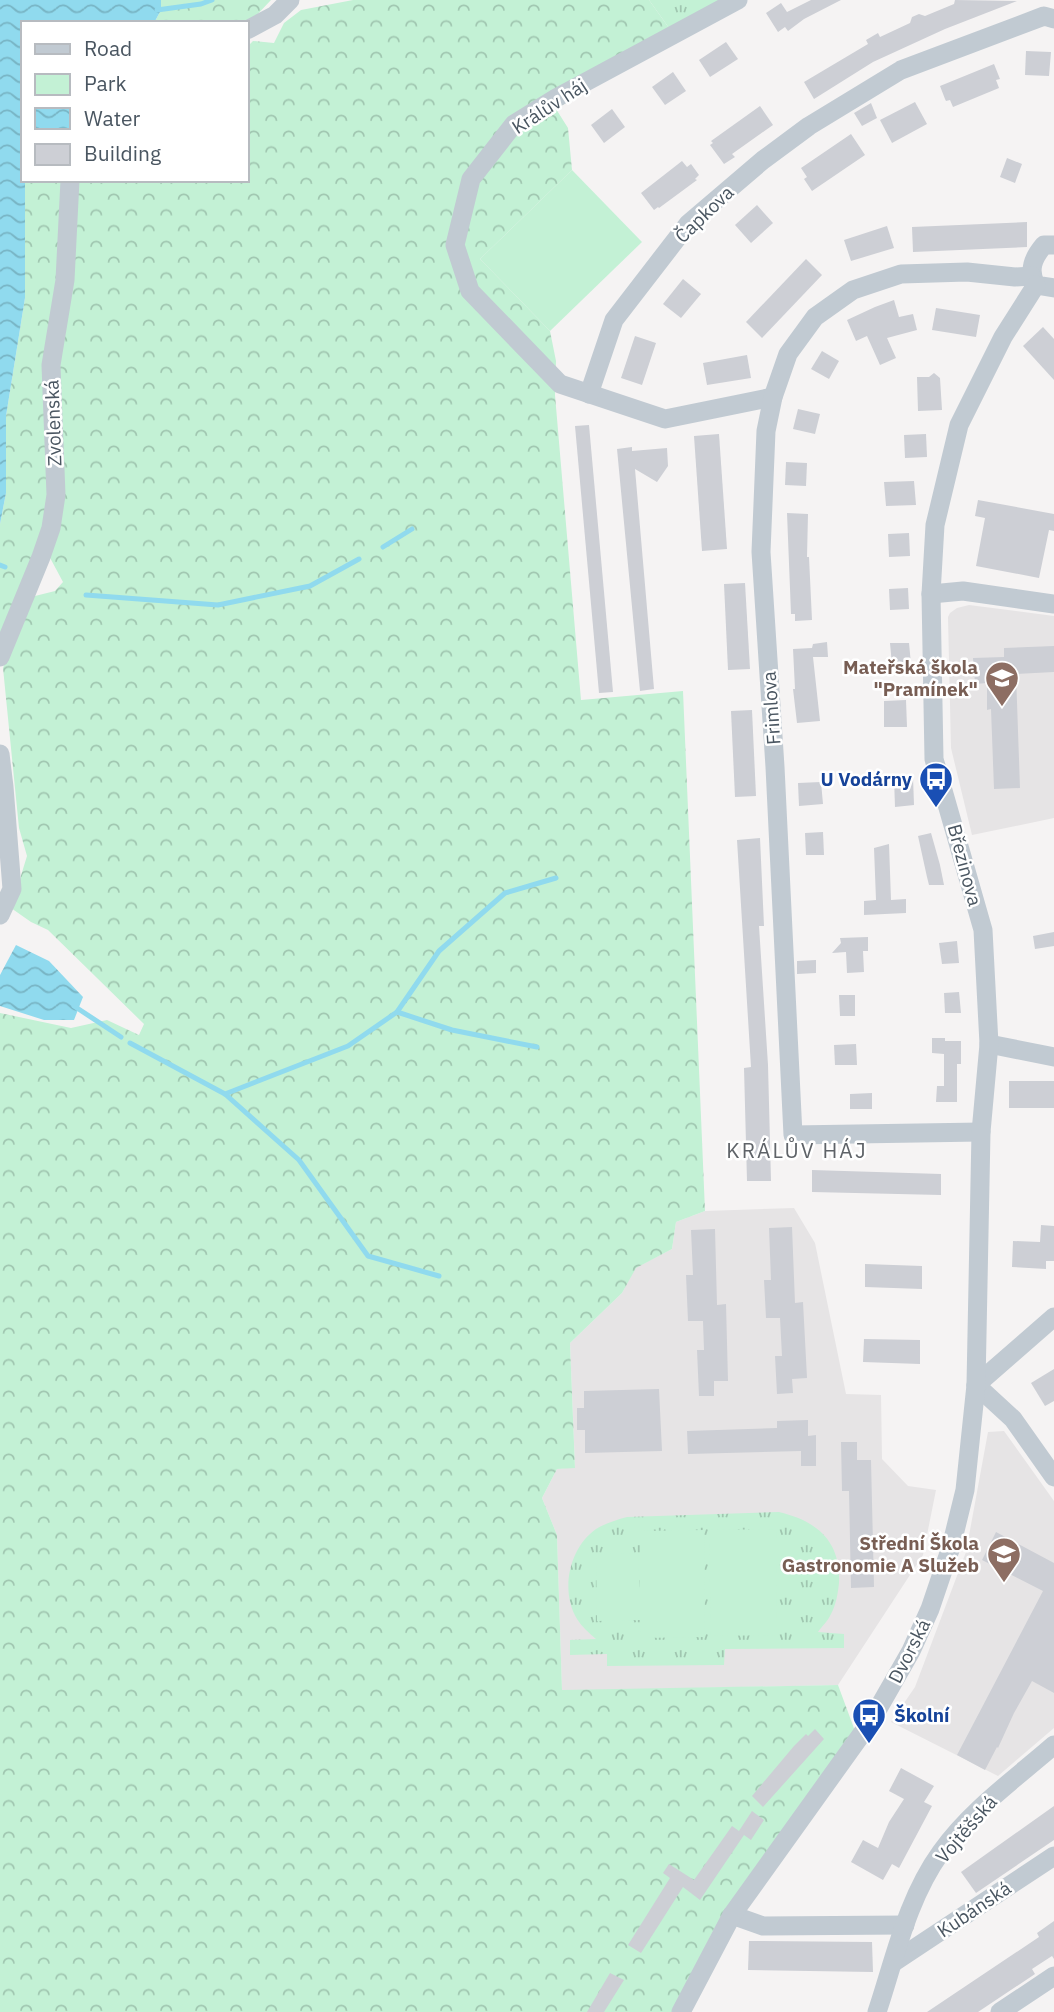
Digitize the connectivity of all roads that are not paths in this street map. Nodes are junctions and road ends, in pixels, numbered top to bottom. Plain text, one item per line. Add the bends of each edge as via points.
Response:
1 (290, 0) edge
2 (738, 0) edge
3 (1054, 19) edge
4 (248, 29) edge
5 (70, 182) edge
6 (1054, 245) edge
7 (1034, 282) edge
8 (589, 394) junction
9 (773, 397) junction
10 (931, 594) junction
11 (1054, 604) edge
12 (0, 657) edge
13 (0, 754) edge
14 (0, 915) edge
15 (989, 1044) junction
16 (1054, 1057) edge
17 (981, 1132) junction
18 (1054, 1317) edge
19 (976, 1385) junction
20 (1054, 1477) edge
21 (1054, 1745) edge
22 (1054, 1856) edge
23 (732, 1915) junction
24 (905, 1925) junction
25 (894, 1962) junction
26 (1054, 1976) edge
27 (681, 2012) edge
28 (877, 2012) edge
29 (1000, 2012) edge

1 - 4 street via 275,15
2 - 8 street, Králův háj via 514,124 471,180 455,245 470,291 560,384
3 - 8 street, Čapkova via 1044,16 901,70 763,160 688,224 614,320
5 - 12 street, Zvolenská via 65,280 51,365 56,495 41,557
6 - 7 street, Březinova via 1044,245 1033,258
7 - 9 street, Frimlova via 967,272 901,274 853,290 815,317 788,354
7 - 10 street, Březinova via 959,425 934,526
8 - 9 street via 665,419
9 - 17 street, Frimlova via 766,431 761,552 793,1135
10 - 11 street via 962,591
10 - 15 street, Březinova via 934,759 983,930
13 - 14 street via 12,889
15 - 16 street
15 - 17 street, Březinova
17 - 19 street, Březinova
18 - 19 street
19 - 20 street via 1013,1419
19 - 23 street, Dvorská via 965,1490 954,1536 911,1651 871,1721
21 - 24 street, Vojtěšská via 978,1810 940,1853
22 - 25 street, Kubánská
23 - 24 street via 764,1926
23 - 27 street, Dvorská
24 - 25 street, Vojtěšská
25 - 28 street, Vojtěšská
26 - 29 street

